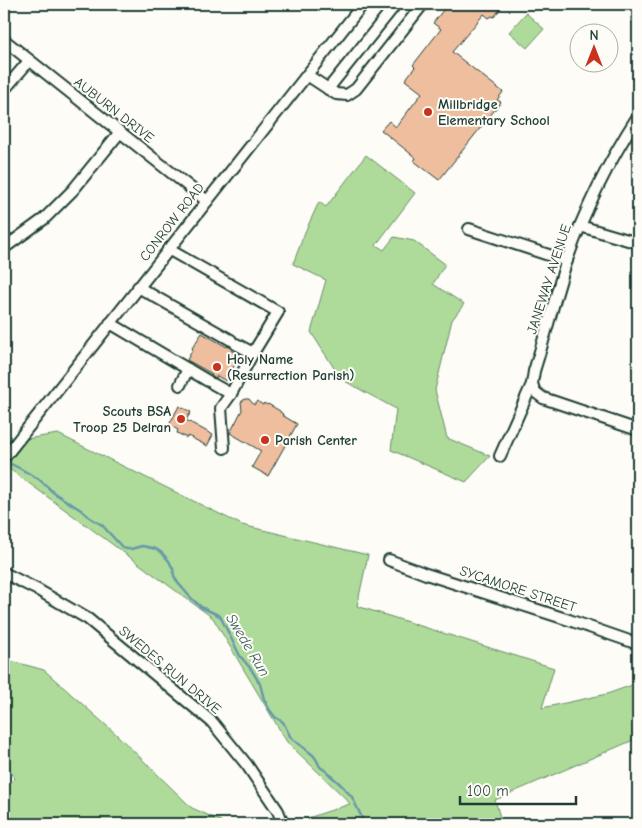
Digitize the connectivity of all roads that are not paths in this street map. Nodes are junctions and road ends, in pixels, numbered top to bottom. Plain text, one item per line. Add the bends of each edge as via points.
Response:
1 (363, 4) edge
2 (396, 4) edge
3 (423, 4) edge
4 (4, 40) edge
5 (28, 61) junction
6 (306, 75) junction
7 (328, 89) junction
8 (4, 90) edge
9 (638, 116) edge
10 (120, 132) junction
11 (207, 201) junction
12 (580, 226) junction
13 (469, 229) dead end
14 (638, 242) edge
15 (4, 248) edge
16 (168, 249) junction
17 (567, 261) junction
18 (138, 287) junction
19 (110, 323) junction
20 (253, 353) junction
21 (188, 369) junction
22 (532, 384) junction
23 (180, 385) dead end
24 (231, 394) junction
25 (638, 430) edge
26 (224, 448) dead end
27 (500, 456) dead end
28 (4, 458) edge
29 (389, 560) dead end
30 (4, 573) edge
31 (638, 644) edge
32 (284, 824) edge

1 - 6 street, CONROW ROAD
2 - 7 street
3 - 7 street via 356,89 348,94 336,94
4 - 5 street, AUBURN DRIVE
5 - 8 street
5 - 10 street, AUBURN DRIVE
6 - 7 street
6 - 11 street, CONROW ROAD
9 - 12 street, JANEWAY AVENUE via 601,178
10 - 11 street, AUBURN DRIVE
10 - 15 street via 73,190 44,219
11 - 16 street, CONROW ROAD
12 - 14 street
12 - 17 street, JANEWAY AVENUE
13 - 17 street
16 - 18 street, CONROW ROAD
16 - 20 street via 278,312
17 - 22 street, JANEWAY AVENUE
18 - 19 street, CONROW ROAD
18 - 20 street
19 - 21 street
19 - 28 street, CONROW ROAD
20 - 24 street
21 - 23 street
21 - 24 street
22 - 25 street via 535,392 544,398
22 - 27 street, JANEWAY AVENUE
24 - 26 street via 221,408
29 - 31 street, SYCAMORE STREET
30 - 32 street, SWEDES RUN DRIVE via 88,619 212,722 247,765

